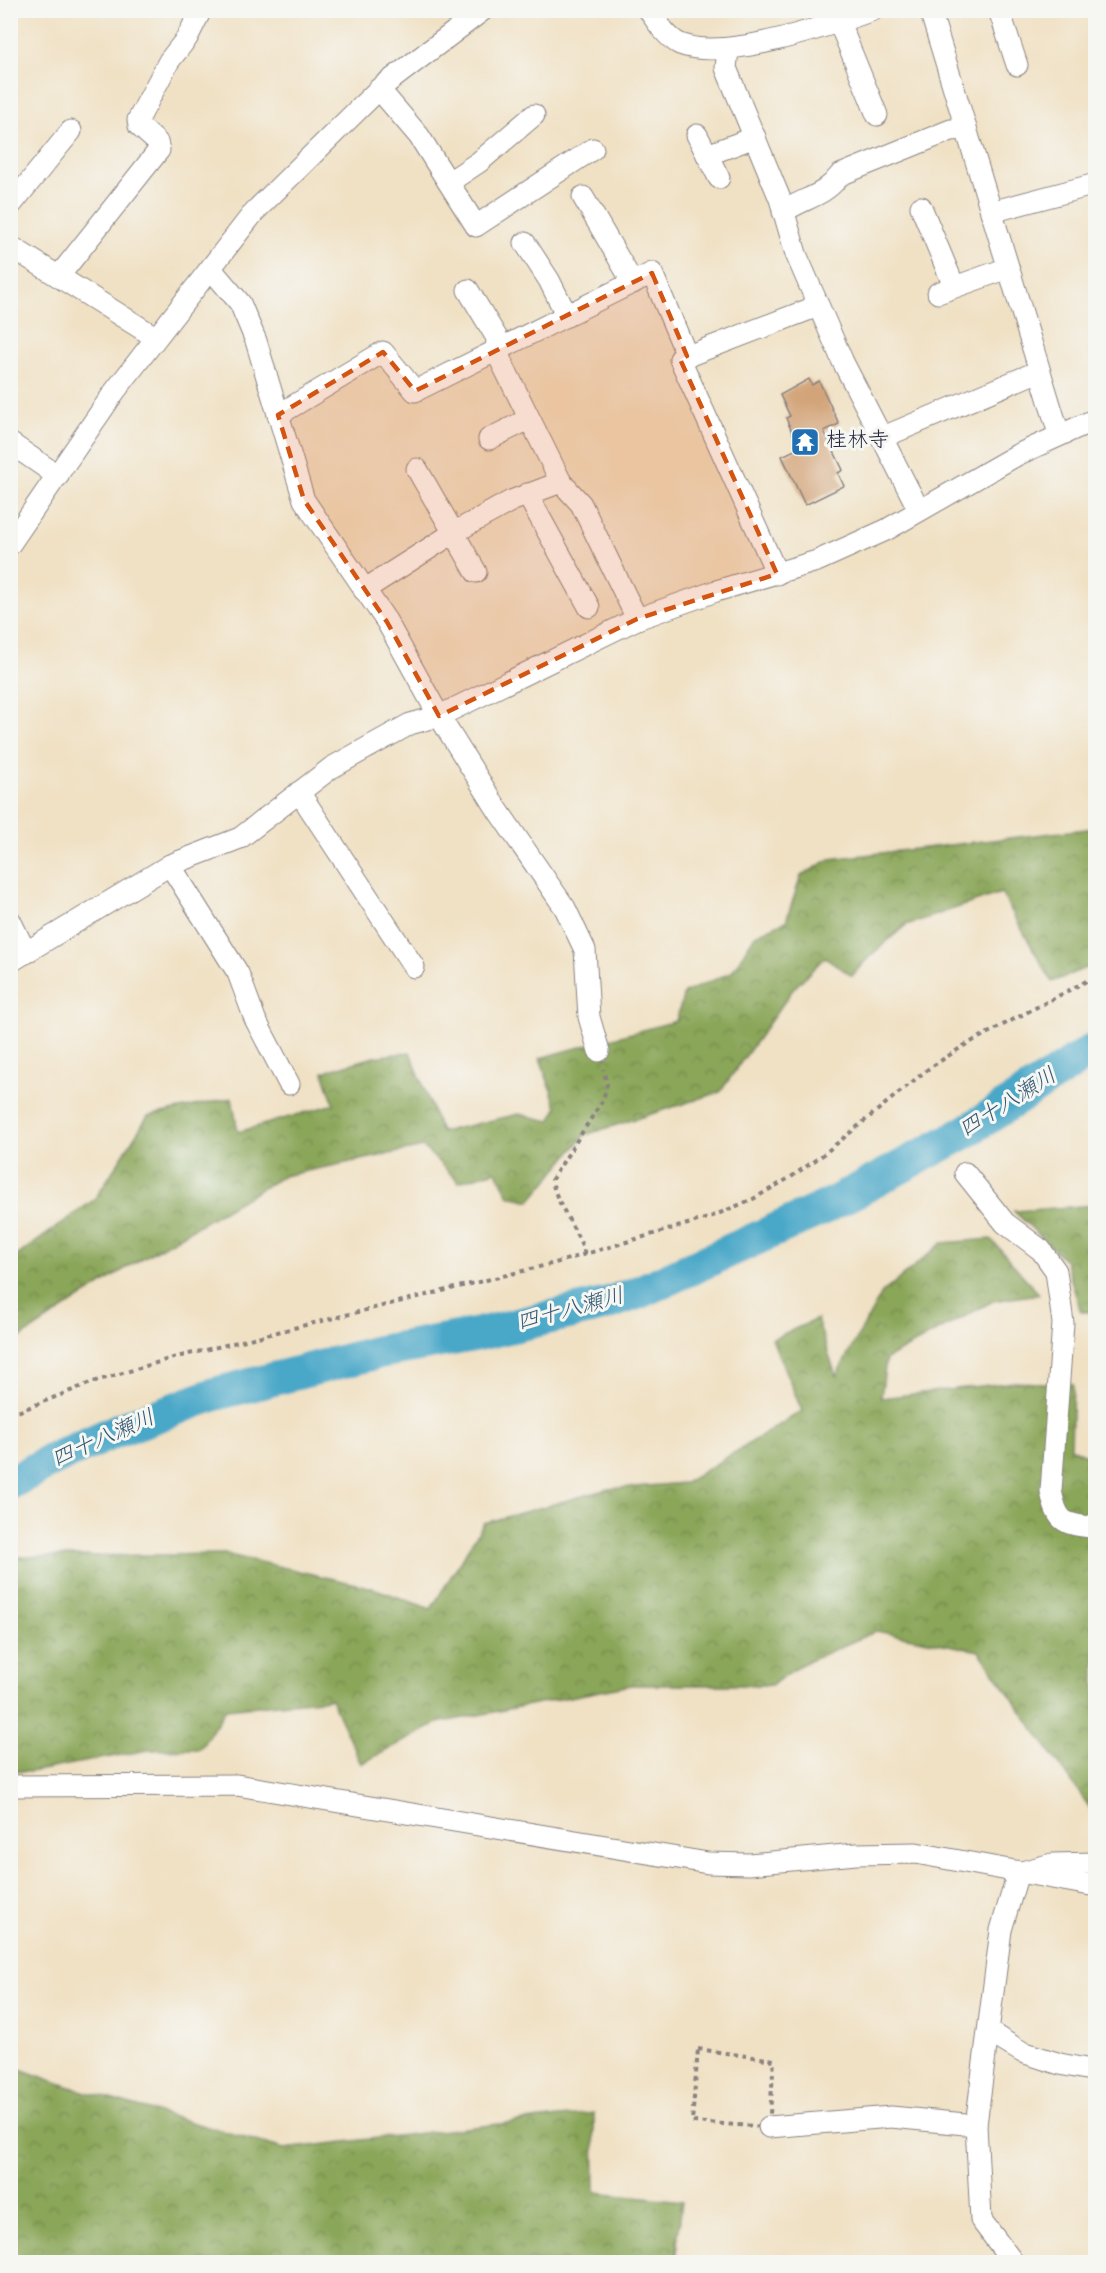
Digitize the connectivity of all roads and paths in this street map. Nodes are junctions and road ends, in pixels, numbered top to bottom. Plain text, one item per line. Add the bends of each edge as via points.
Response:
1 (201, 10) edge
2 (483, 10) edge
3 (649, 10) edge
4 (873, 10) edge
5 (930, 10) edge
6 (999, 10) edge
7 (839, 22) junction
8 (728, 50) junction
9 (1017, 65) dead end
10 (379, 89) junction
11 (534, 114) dead end
12 (877, 115) dead end
13 (966, 129) junction
14 (71, 131) dead end
15 (697, 135) dead end
16 (755, 137) junction
17 (593, 149) dead end
18 (707, 155) junction
19 (720, 178) dead end
20 (449, 182) junction
21 (1095, 184) edge
22 (583, 197) dead end
23 (10, 206) edge
24 (921, 207) dead end
25 (783, 212) junction
26 (991, 212) junction
27 (525, 243) dead end
28 (10, 246) edge
29 (1008, 268) junction
30 (211, 269) junction
31 (59, 276) junction
32 (633, 283) junction
33 (468, 290) dead end
34 (819, 306) junction
35 (567, 316) junction
36 (155, 337) junction
37 (496, 351) junction
38 (687, 356) junction
39 (1039, 371) junction
40 (278, 416) junction
41 (530, 419) junction
42 (1095, 419) edge
43 (1059, 434) junction
44 (880, 438) junction
45 (489, 439) dead end
46 (10, 443) edge
47 (417, 469) dead end
48 (58, 476) junction
49 (561, 482) junction
50 (527, 494) junction
51 (919, 510) junction
52 (455, 532) junction
53 (10, 544) edge
54 (476, 572) dead end
55 (777, 574) junction
56 (363, 591) junction
57 (589, 607) dead end
58 (637, 619) junction
59 (439, 716) junction
60 (299, 792) junction
61 (170, 865) junction
62 (10, 920) edge
63 (18, 957) edge
64 (414, 967) dead end
65 (1095, 976) edge
66 (599, 1052) joint
67 (289, 1084) dead end
68 (965, 1173) dead end
69 (585, 1254) junction
70 (10, 1415) edge
71 (1095, 1523) edge
72 (10, 1786) edge
73 (1095, 1863) edge
74 (1018, 1874) junction
75 (1095, 1886) edge
76 (989, 2032) junction
77 (1095, 2071) edge
78 (976, 2125) junction
79 (769, 2127) junction
80 (1013, 2262) edge

1 - 31 street via 138,120 159,150
2 - 10 street
3 - 8 street via 680,44
4 - 7 street
5 - 13 street
6 - 9 street
7 - 8 street
7 - 12 street via 862,97
8 - 16 street via 726,68
10 - 20 street via 419,136
10 - 30 street via 255,211
11 - 20 street via 479,162
13 - 25 street via 951,130 840,175 830,189
13 - 26 street
14 - 23 street
15 - 18 street
16 - 18 street
16 - 25 street
17 - 20 street via 476,226
18 - 19 street
21 - 26 street
22 - 32 street
24 - 29 street via 946,290
25 - 34 street
26 - 29 street
27 - 35 street
28 - 31 street
29 - 39 street
30 - 36 street
30 - 40 street via 240,303 266,367
31 - 36 street
32 - 35 street
32 - 38 street via 652,273
33 - 37 street via 497,338
34 - 38 street
34 - 44 street
35 - 37 street
36 - 48 street
37 - 40 street via 415,391 383,352
37 - 41 street
38 - 55 street via 681,359
39 - 43 street
39 - 44 street
40 - 56 street via 304,500
41 - 45 street
41 - 49 street
42 - 43 street
43 - 51 street
44 - 51 street
46 - 48 street
47 - 52 street
48 - 53 street
49 - 50 street
49 - 58 street via 581,504
50 - 52 street
50 - 57 street
51 - 55 street via 886,530
52 - 54 street
52 - 56 street
55 - 58 street
56 - 59 street via 387,622
58 - 59 street
59 - 60 street via 411,724 331,768
59 - 66 street via 565,908 585,950 589,1017
60 - 61 street via 240,838
60 - 64 street
61 - 63 street
61 - 67 street via 238,973 255,1019
62 - 63 street
65 - 69 path via 996,1026 937,1063 824,1154 753,1199 708,1218
66 - 69 path via 607,1084 603,1100 552,1179 553,1190
68 - 71 street via 1005,1223 1041,1250 1056,1271 1064,1323 1050,1491 1056,1512 1068,1525 1090,1527
69 - 70 path via 169,1359 93,1382
72 - 74 street via 237,1785 708,1863 916,1853
73 - 74 street via 1052,1864
74 - 75 street
74 - 76 street via 1001,1930
76 - 77 street via 1022,2052
76 - 78 street
78 - 79 street via 891,2117
78 - 80 street via 981,2220
79 - 79 path via 692,2122 698,2049 774,2060

